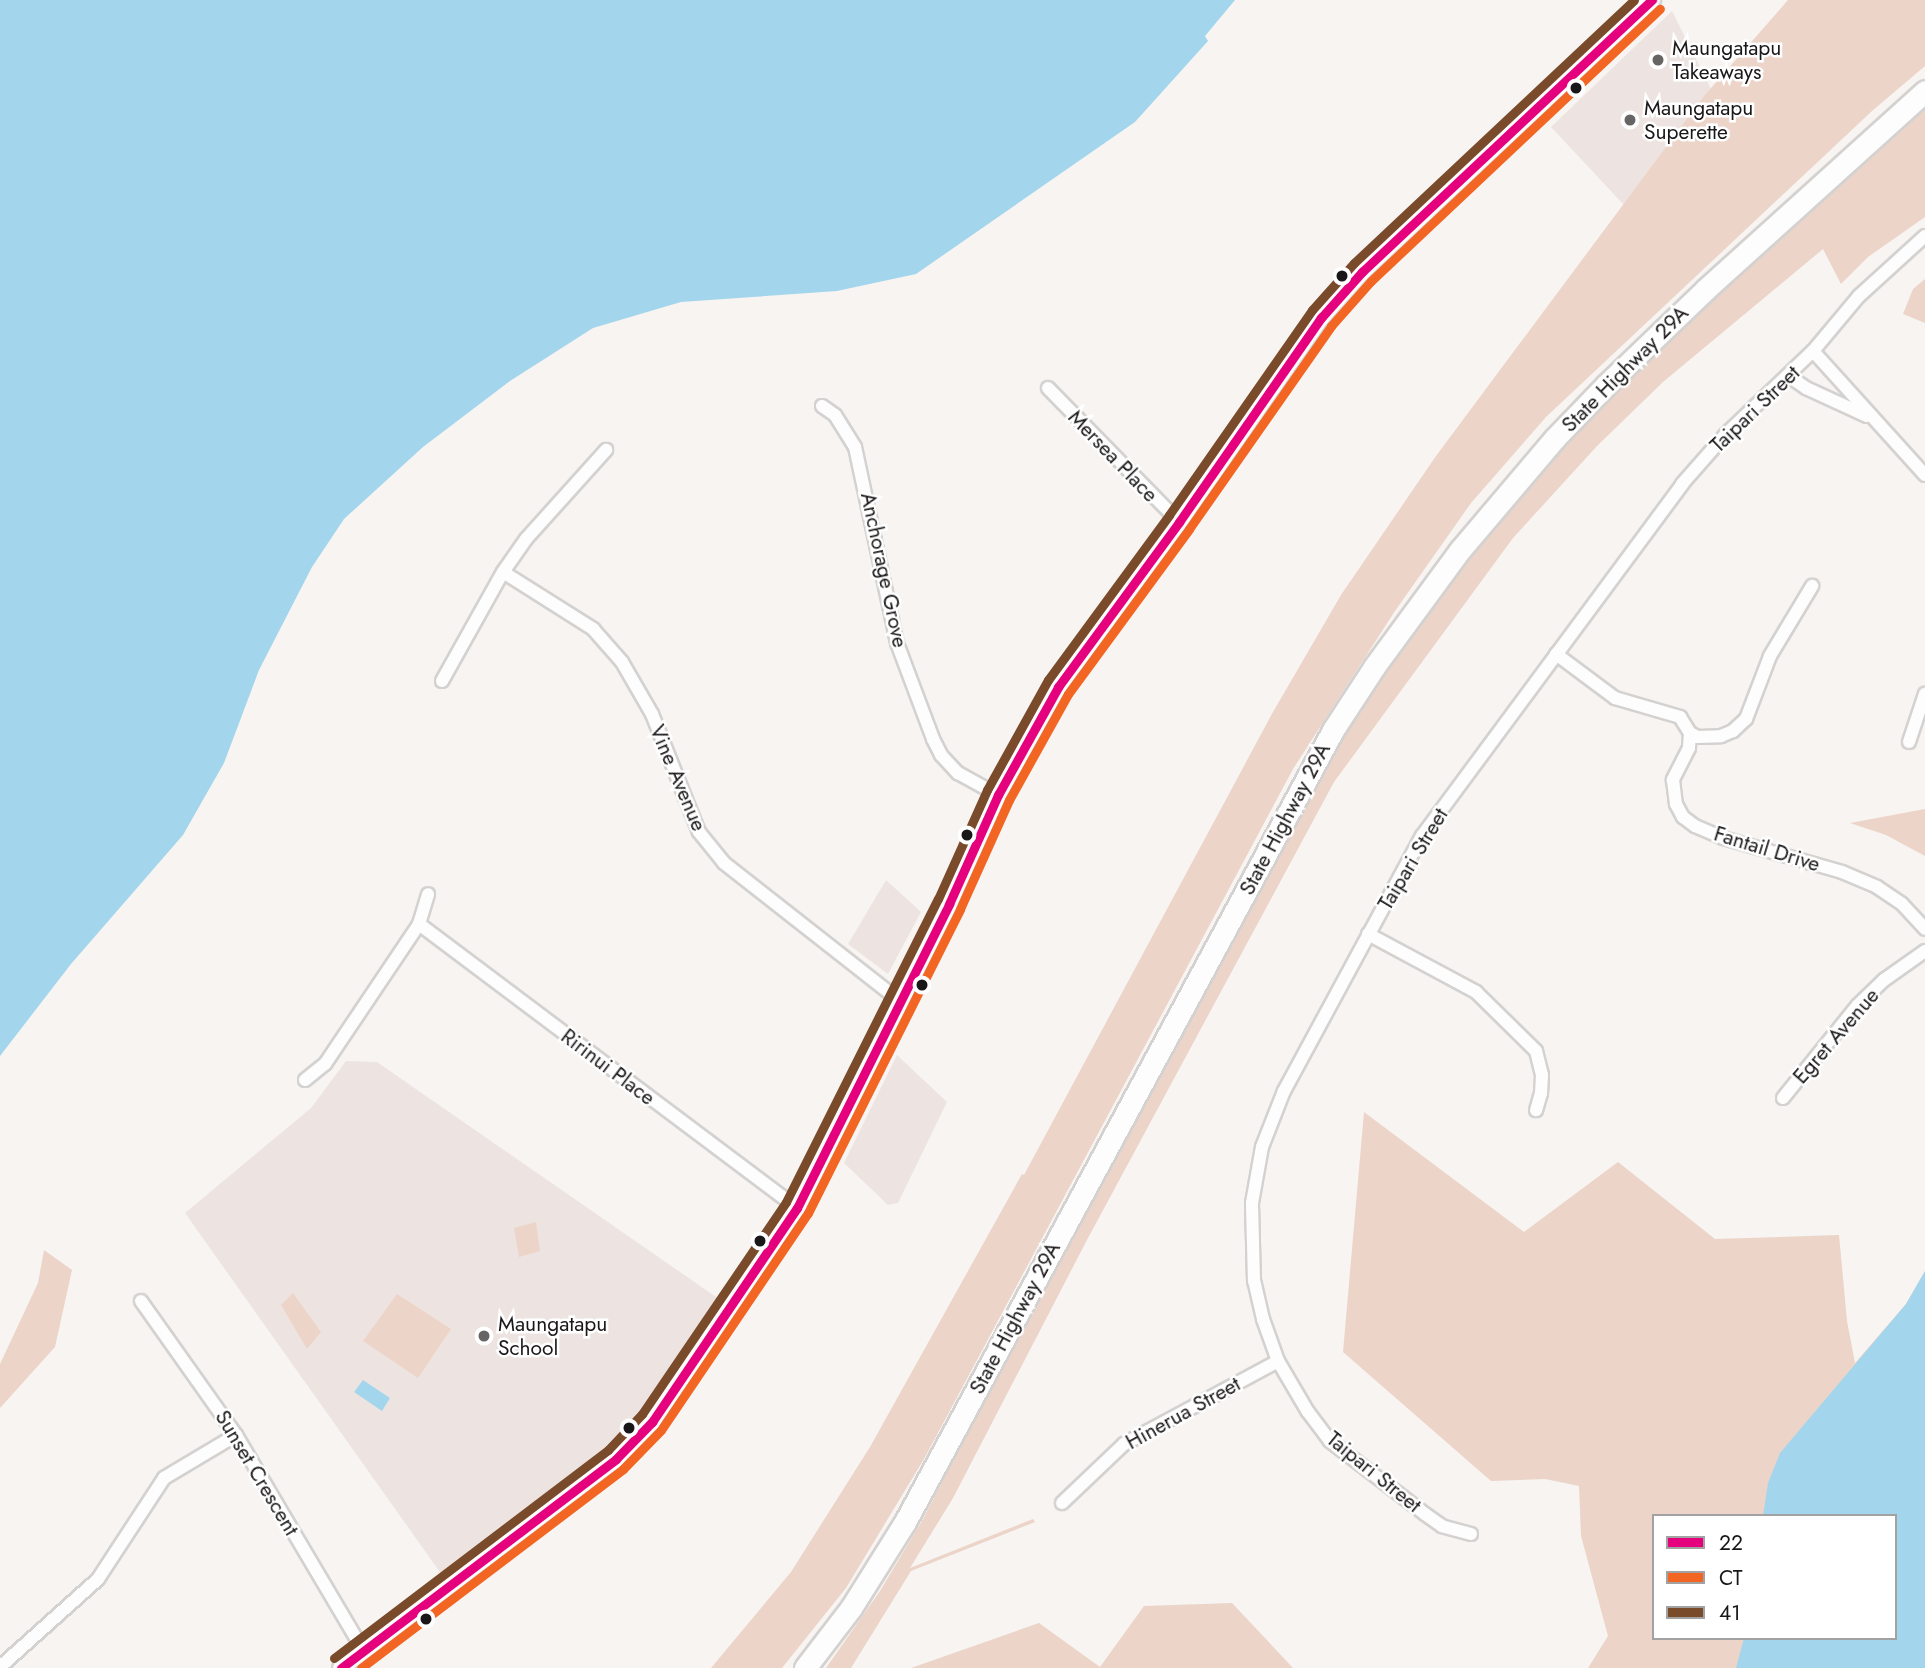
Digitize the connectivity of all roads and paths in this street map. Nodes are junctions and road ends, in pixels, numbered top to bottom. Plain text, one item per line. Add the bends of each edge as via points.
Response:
1 (1651, 0) edge
2 (1925, 91) edge
3 (1925, 236) edge
4 (1813, 351) junction
5 (1789, 376) junction
6 (1048, 388) dead end
7 (822, 406) dead end
8 (1874, 420) junction
9 (606, 450) dead end
10 (1925, 475) edge
11 (1179, 523) junction
12 (503, 572) junction
13 (1812, 586) dead end
14 (1556, 654) junction
15 (442, 681) dead end
16 (1925, 694) edge
17 (1690, 733) junction
18 (1909, 742) dead end
19 (998, 795) junction
20 (428, 894) dead end
21 (419, 924) junction
22 (1925, 929) edge
23 (1368, 934) junction
24 (1925, 951) edge
25 (900, 1001) junction
26 (305, 1080) dead end
27 (1783, 1098) dead end
28 (1536, 1110) dead end
29 (797, 1208) junction
30 (141, 1301) dead end
31 (1279, 1361) junction
32 (236, 1435) junction
33 (1062, 1503) dead end
34 (1471, 1534) dead end
35 (363, 1650) junction
36 (0, 1667) edge
37 (341, 1668) edge
38 (805, 1668) edge

1 - 11 street via 1334,303
2 - 38 highway, State Highway 29A via 1606,385 1508,492 1409,618 1333,730 905,1522 851,1608
3 - 4 street, Taipari Street via 1859,296
4 - 5 street, Taipari Street
4 - 8 street
5 - 8 street
5 - 14 street, Taipari Street via 1726,434 1682,484
6 - 11 street, Mersea Place
7 - 19 street, Anchorage Grove via 835,415 855,447 897,643 933,739 958,773
8 - 10 street
9 - 12 street via 548,512
11 - 19 street via 1059,687
12 - 15 street
12 - 25 street, Vine Avenue via 593,629 622,663 652,714 699,832 723,863
13 - 17 street via 1770,656 1746,719 1733,732 1707,738
14 - 17 street via 1615,698 1680,717
14 - 23 street, Taipari Street via 1422,836
16 - 18 street
17 - 22 street, Fantail Drive via 1689,748 1673,780 1683,817 1723,838 1842,872 1877,887 1902,904
19 - 25 street
20 - 21 street
21 - 26 street via 325,1064
21 - 29 street, Ririnui Place
23 - 28 street via 1476,992 1535,1051 1542,1075
23 - 31 street, Taipari Street via 1284,1091 1256,1167 1254,1281
24 - 27 street, Egret Avenue via 1858,1005
25 - 29 street
29 - 35 street via 638,1440
30 - 32 street, Sunset Crescent
31 - 33 street, Hinerua Street via 1124,1444
31 - 34 street, Taipari Street via 1330,1441 1425,1514
32 - 35 street, Sunset Crescent
32 - 36 street via 164,1478 98,1579
35 - 37 street

